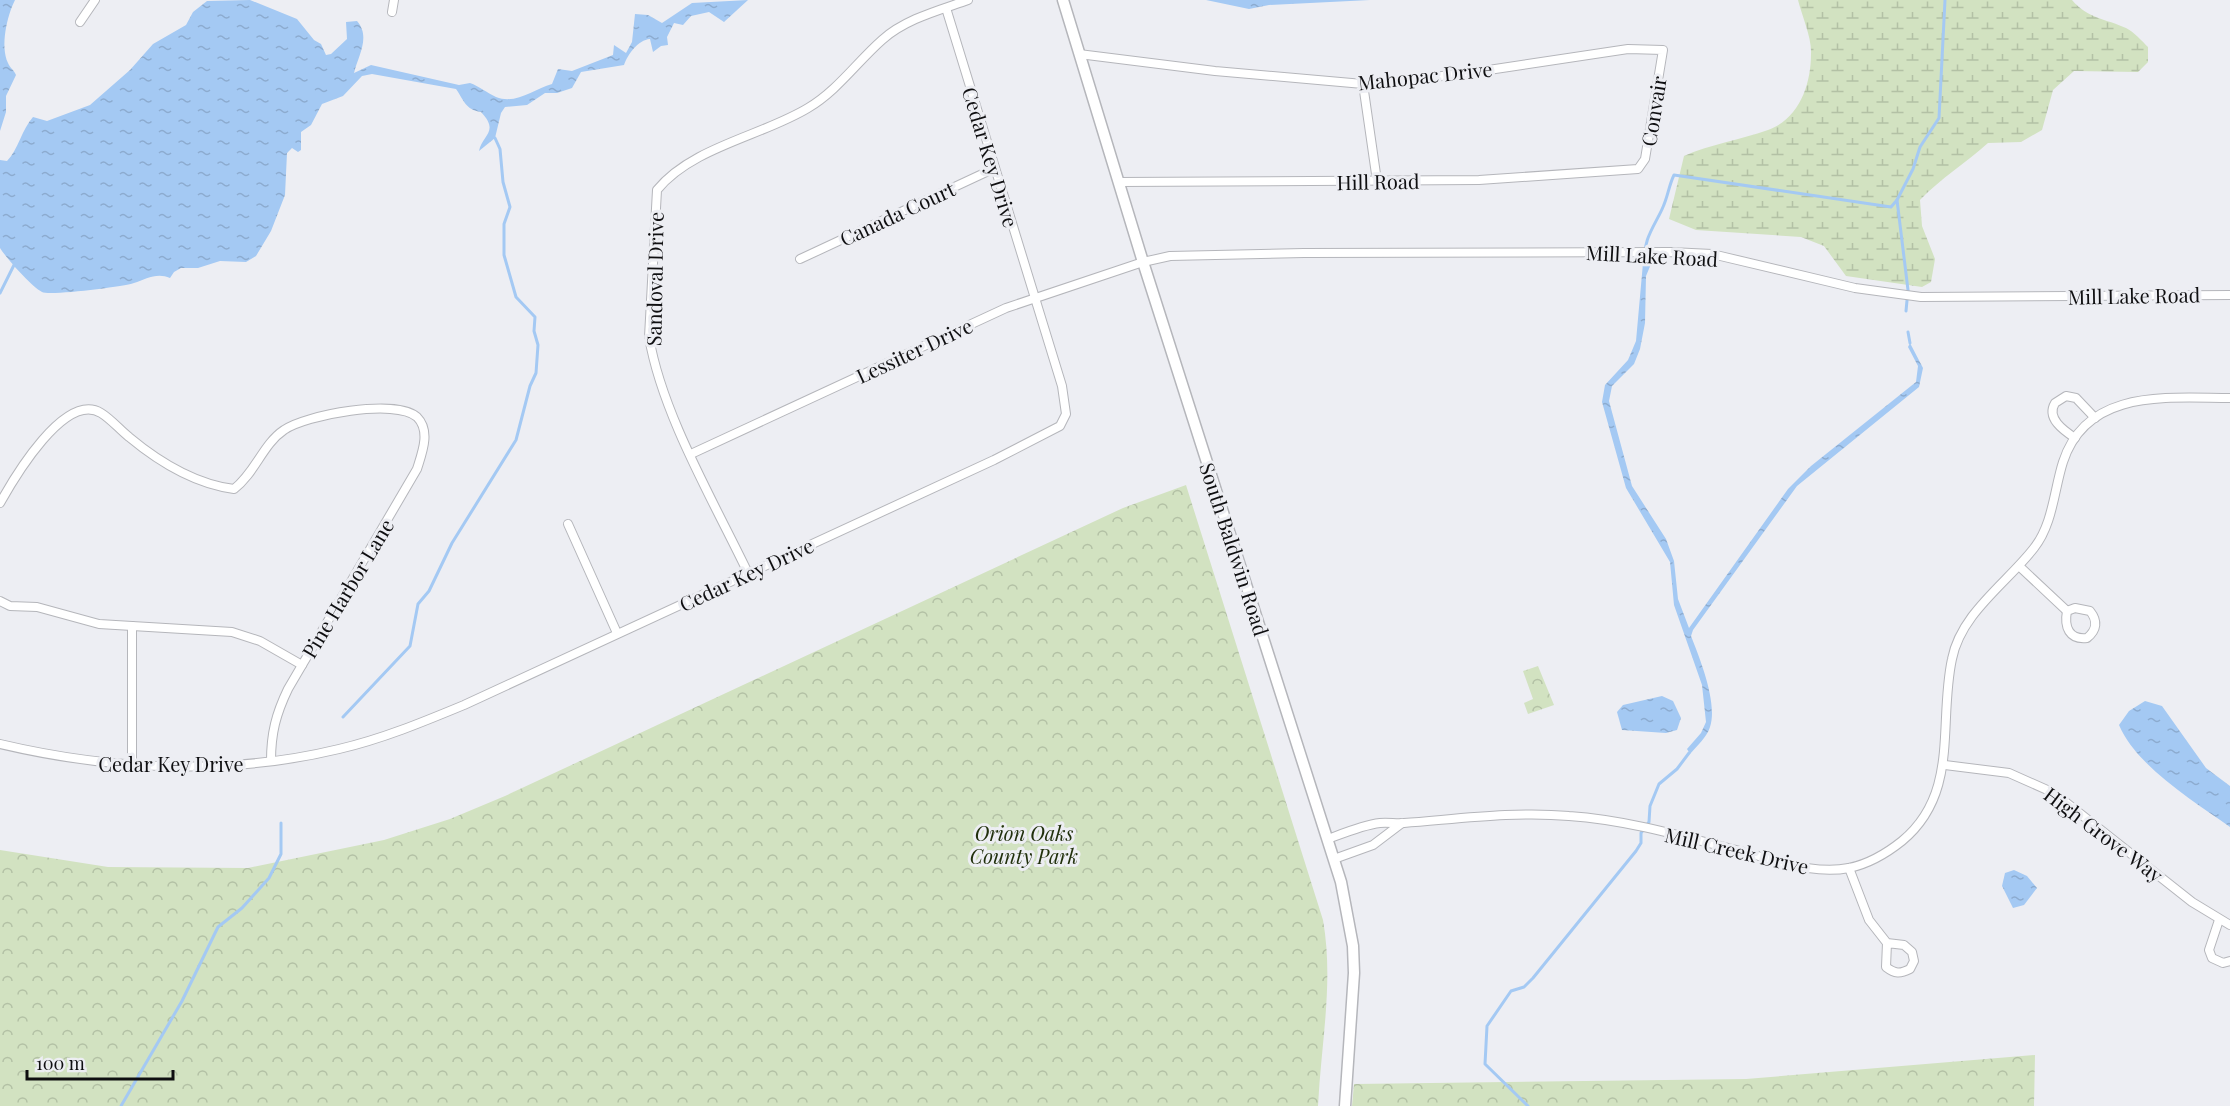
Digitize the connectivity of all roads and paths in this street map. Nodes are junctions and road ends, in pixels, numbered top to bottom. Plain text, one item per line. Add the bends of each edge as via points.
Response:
1 (95, 0) edge
2 (394, 0) edge
3 (968, 0) edge
4 (1063, 0) edge
5 (946, 8) junction
6 (392, 12) dead end
7 (80, 22) dead end
8 (1663, 50) joint
9 (1079, 54) junction
10 (1363, 84) junction
11 (995, 168) junction
12 (1638, 169) joint
13 (1377, 181) junction
14 (1119, 182) junction
15 (800, 259) dead end
16 (1143, 262) junction
17 (2230, 295) edge
18 (1035, 298) junction
19 (2230, 398) edge
20 (2094, 418) junction
21 (2075, 438) junction
22 (691, 454) junction
23 (0, 503) edge
24 (568, 524) dead end
25 (2019, 566) junction
26 (748, 573) junction
27 (0, 601) edge
28 (2067, 611) junction
29 (132, 626) junction
30 (617, 633) junction
31 (302, 665) junction
32 (0, 744) edge
33 (271, 761) junction
34 (132, 764) junction
35 (1945, 765) junction
36 (1402, 824) junction
37 (1328, 838) junction
38 (1334, 859) junction
39 (1849, 868) junction
40 (2219, 920) junction
41 (2230, 925) edge
42 (1887, 943) junction
43 (2230, 961) edge
44 (1345, 1106) edge

1 - 7 street
2 - 6 street
3 - 5 street, Sandoval Drive
4 - 9 main road, South Baldwin Road
5 - 11 street, Cedar Key Drive
5 - 22 street, Sandoval Drive via 906,23 883,39 830,93 808,109 689,163 657,190 649,337 660,383
8 - 10 street, Mahopac Drive via 1628,50
8 - 12 street, Convair via 1645,159
9 - 10 street, Mahopac Drive
9 - 14 main road, South Baldwin Road
10 - 13 street
11 - 15 street, Canada Court
11 - 18 street, Cedar Key Drive
12 - 13 street, Hill Road via 1499,179
13 - 14 street, Hill Road
14 - 16 main road, South Baldwin Road
16 - 17 street, Mill Lake Road via 1212,254 1671,252 1712,254 1855,288 1921,297
16 - 18 street, Lessiter Drive
16 - 37 main road, South Baldwin Road
18 - 22 street, Lessiter Drive via 1000,310
18 - 26 street, Cedar Key Drive via 1066,401 1066,414 1060,426
19 - 20 street, Mill Creek Drive via 2153,398 2129,402
20 - 21 street, Mill Creek Drive
20 - 21 street via 2076,398 2066,396 2055,403 2055,420
21 - 25 street, Mill Creek Drive via 2063,460 2052,510 2037,545
22 - 26 street, Sandoval Drive
23 - 31 street, Pine Harbor Lane via 16,474 71,412 100,412 168,466 234,489 282,431 296,423 367,409 411,413 419,418 425,434 417,469
24 - 30 street
25 - 28 street
25 - 35 street, Mill Creek Drive via 1978,609 1952,656
26 - 30 street, Cedar Key Drive
27 - 29 street via 99,624
28 - 28 street via 2066,626 2073,637 2087,638 2093,633 2096,625 2090,611
29 - 31 street via 232,632 260,641
29 - 34 street
30 - 33 street, Cedar Key Drive via 420,723 338,749
31 - 33 street, Pine Harbor Lane via 276,714
32 - 34 street, Cedar Key Drive via 81,761
33 - 34 street, Cedar Key Drive via 197,766
35 - 39 street, Mill Creek Drive via 1937,796 1904,840 1880,856
35 - 40 street, High Grove Way via 2009,773 2054,793
36 - 37 street, Mill Creek Drive via 1380,822
36 - 38 street via 1373,845
36 - 39 street, Mill Creek Drive via 1569,816 1657,831 1808,868
37 - 38 main road, South Baldwin Road
38 - 44 main road, South Baldwin Road via 1346,908 1354,973
39 - 42 street via 1869,920
40 - 41 street, High Grove Way
40 - 43 street via 2209,950 2212,958 2223,963
42 - 42 street via 1904,945 1912,952 1914,961 1910,969 1901,973 1886,967

